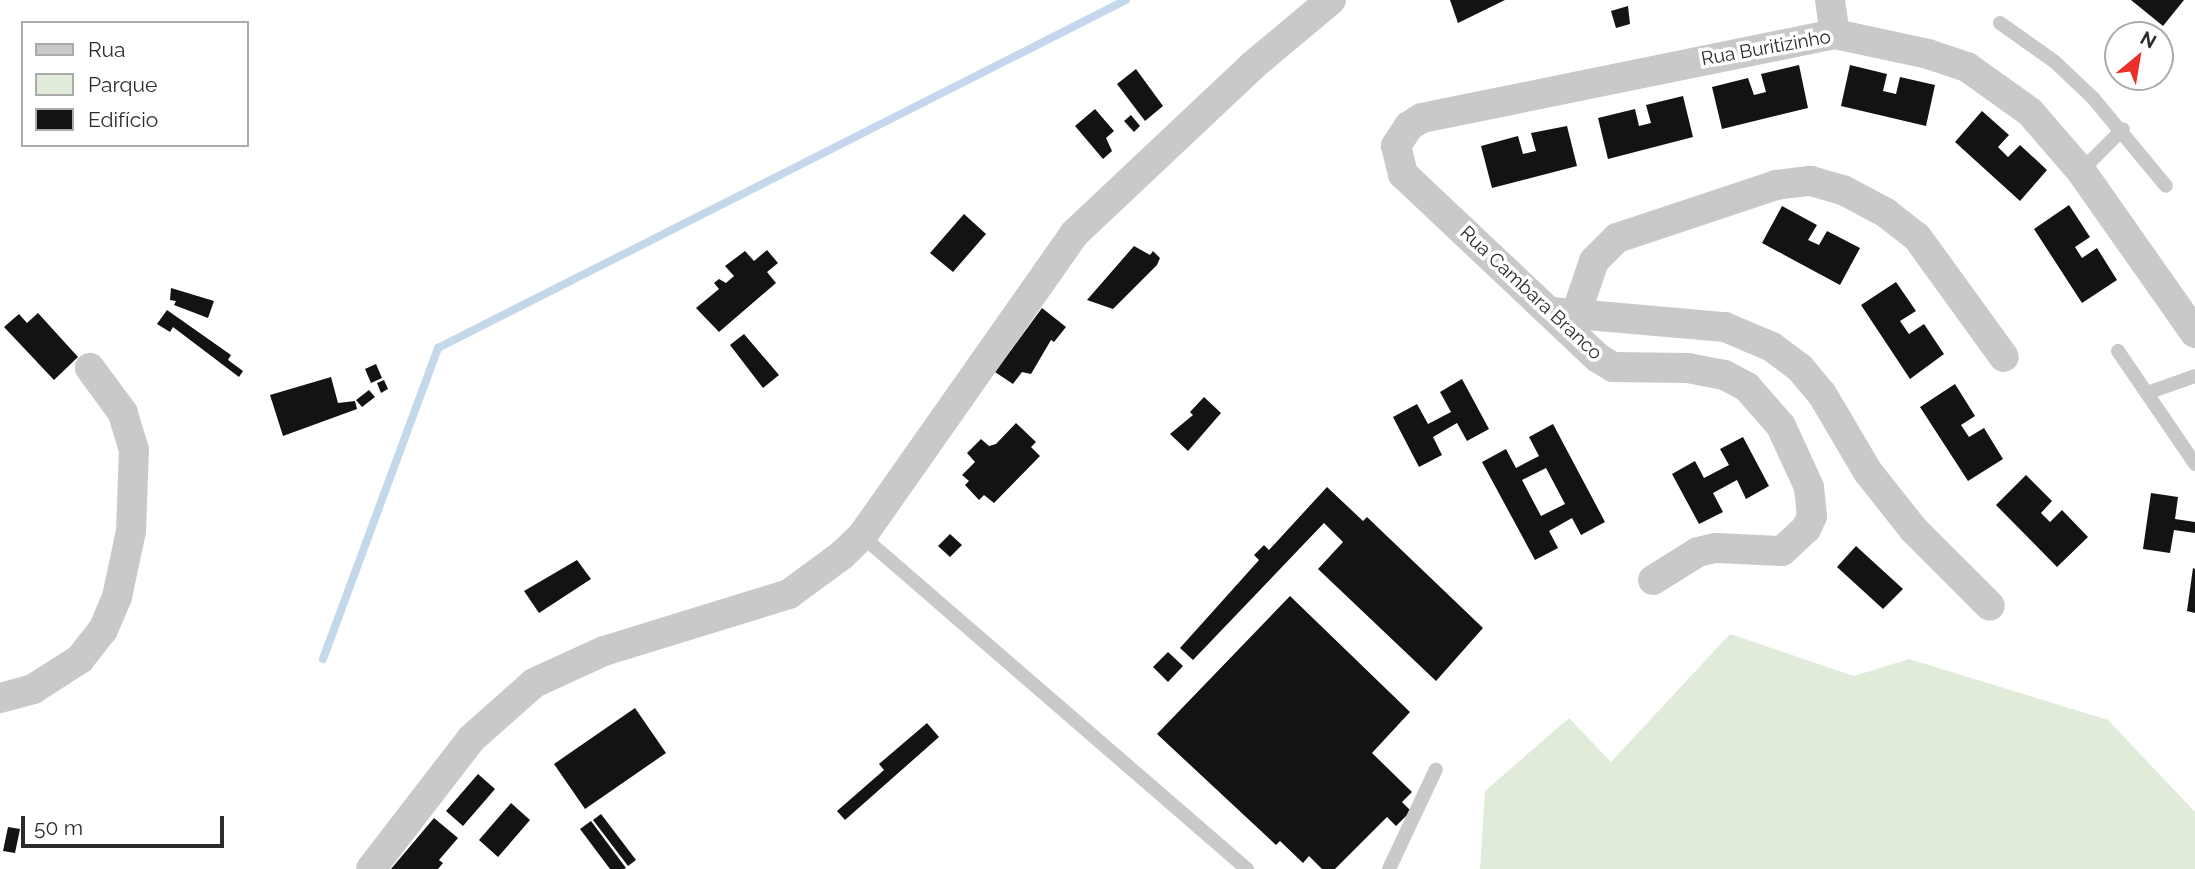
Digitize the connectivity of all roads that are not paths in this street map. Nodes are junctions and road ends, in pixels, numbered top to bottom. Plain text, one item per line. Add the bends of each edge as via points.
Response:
1 (1331, 0) edge
2 (1830, 0) edge
3 (2000, 23) dead end
4 (1835, 34) junction
5 (2123, 129) junction
6 (1396, 146) joint
7 (2081, 172) junction
8 (2166, 186) dead end
9 (1564, 313) junction
10 (2195, 333) edge
11 (2118, 351) dead end
12 (2004, 356) dead end
13 (90, 368) dead end
14 (2195, 376) edge
15 (2147, 393) junction
16 (2195, 464) edge
17 (862, 536) junction
18 (1653, 580) dead end
19 (1990, 606) dead end
20 (0, 698) edge
21 (1436, 769) dead end
22 (371, 869) edge
23 (1247, 869) edge
24 (1389, 869) edge

1 - 17 street via 1252,66 1074,234
2 - 4 street
3 - 5 lane via 2055,62
4 - 6 street, Rua Buritizinho via 1444,111 1409,126
4 - 7 street, Rua Buritizinho via 1967,67 2030,112
5 - 7 lane
5 - 8 lane
6 - 9 street, Rua Cambara Branco via 1398,164 1413,187
7 - 10 street, Rua Buritizinho
9 - 12 street via 1594,261 1617,238 1776,185 1811,181 1843,190 1886,213 1917,237
9 - 18 street, Rua Cambara Branco via 1613,367 1706,370 1747,387 1782,426 1809,487 1809,523 1782,551 1707,550
9 - 19 street via 1725,327 1772,346 1800,368 1822,394 1868,472 1914,530
11 - 15 lane
13 - 20 street via 123,413 134,450 131,531 117,597 103,630 79,659 33,689
14 - 15 lane
15 - 16 lane
17 - 22 street via 819,575 789,594 604,651 534,683 471,739
17 - 23 lane
21 - 24 lane

